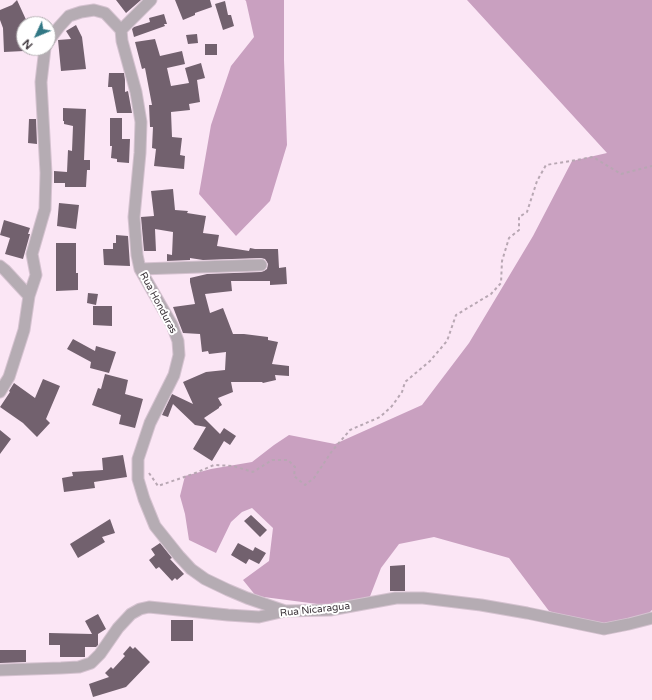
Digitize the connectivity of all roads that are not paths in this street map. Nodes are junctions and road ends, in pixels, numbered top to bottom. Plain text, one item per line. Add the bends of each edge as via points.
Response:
1 (151, 0) edge
2 (121, 30) junction
3 (56, 31) edge
4 (44, 56) edge
5 (260, 265) dead end
6 (0, 266) edge
7 (140, 269) junction
8 (29, 296) junction
9 (0, 392) edge
10 (285, 612) junction
11 (652, 618) edge
12 (0, 670) edge

1 - 2 street
2 - 3 street via 105,13 94,10 70,16
2 - 7 street, Rua Honduras via 141,122 134,216
4 - 8 street via 41,82 46,173 45,209 32,254 36,275
5 - 7 street
6 - 8 street
7 - 10 street, Rua Honduras via 172,325 178,341 179,355 174,375 150,423 138,459 138,479 155,526 191,569 205,579
8 - 9 street via 24,330 9,377
10 - 11 street, Rua Nicaragua via 330,610 396,598 422,598 481,605 604,628
10 - 12 street, Rua Nicaragua via 259,617 149,607 131,614 91,663 79,667

